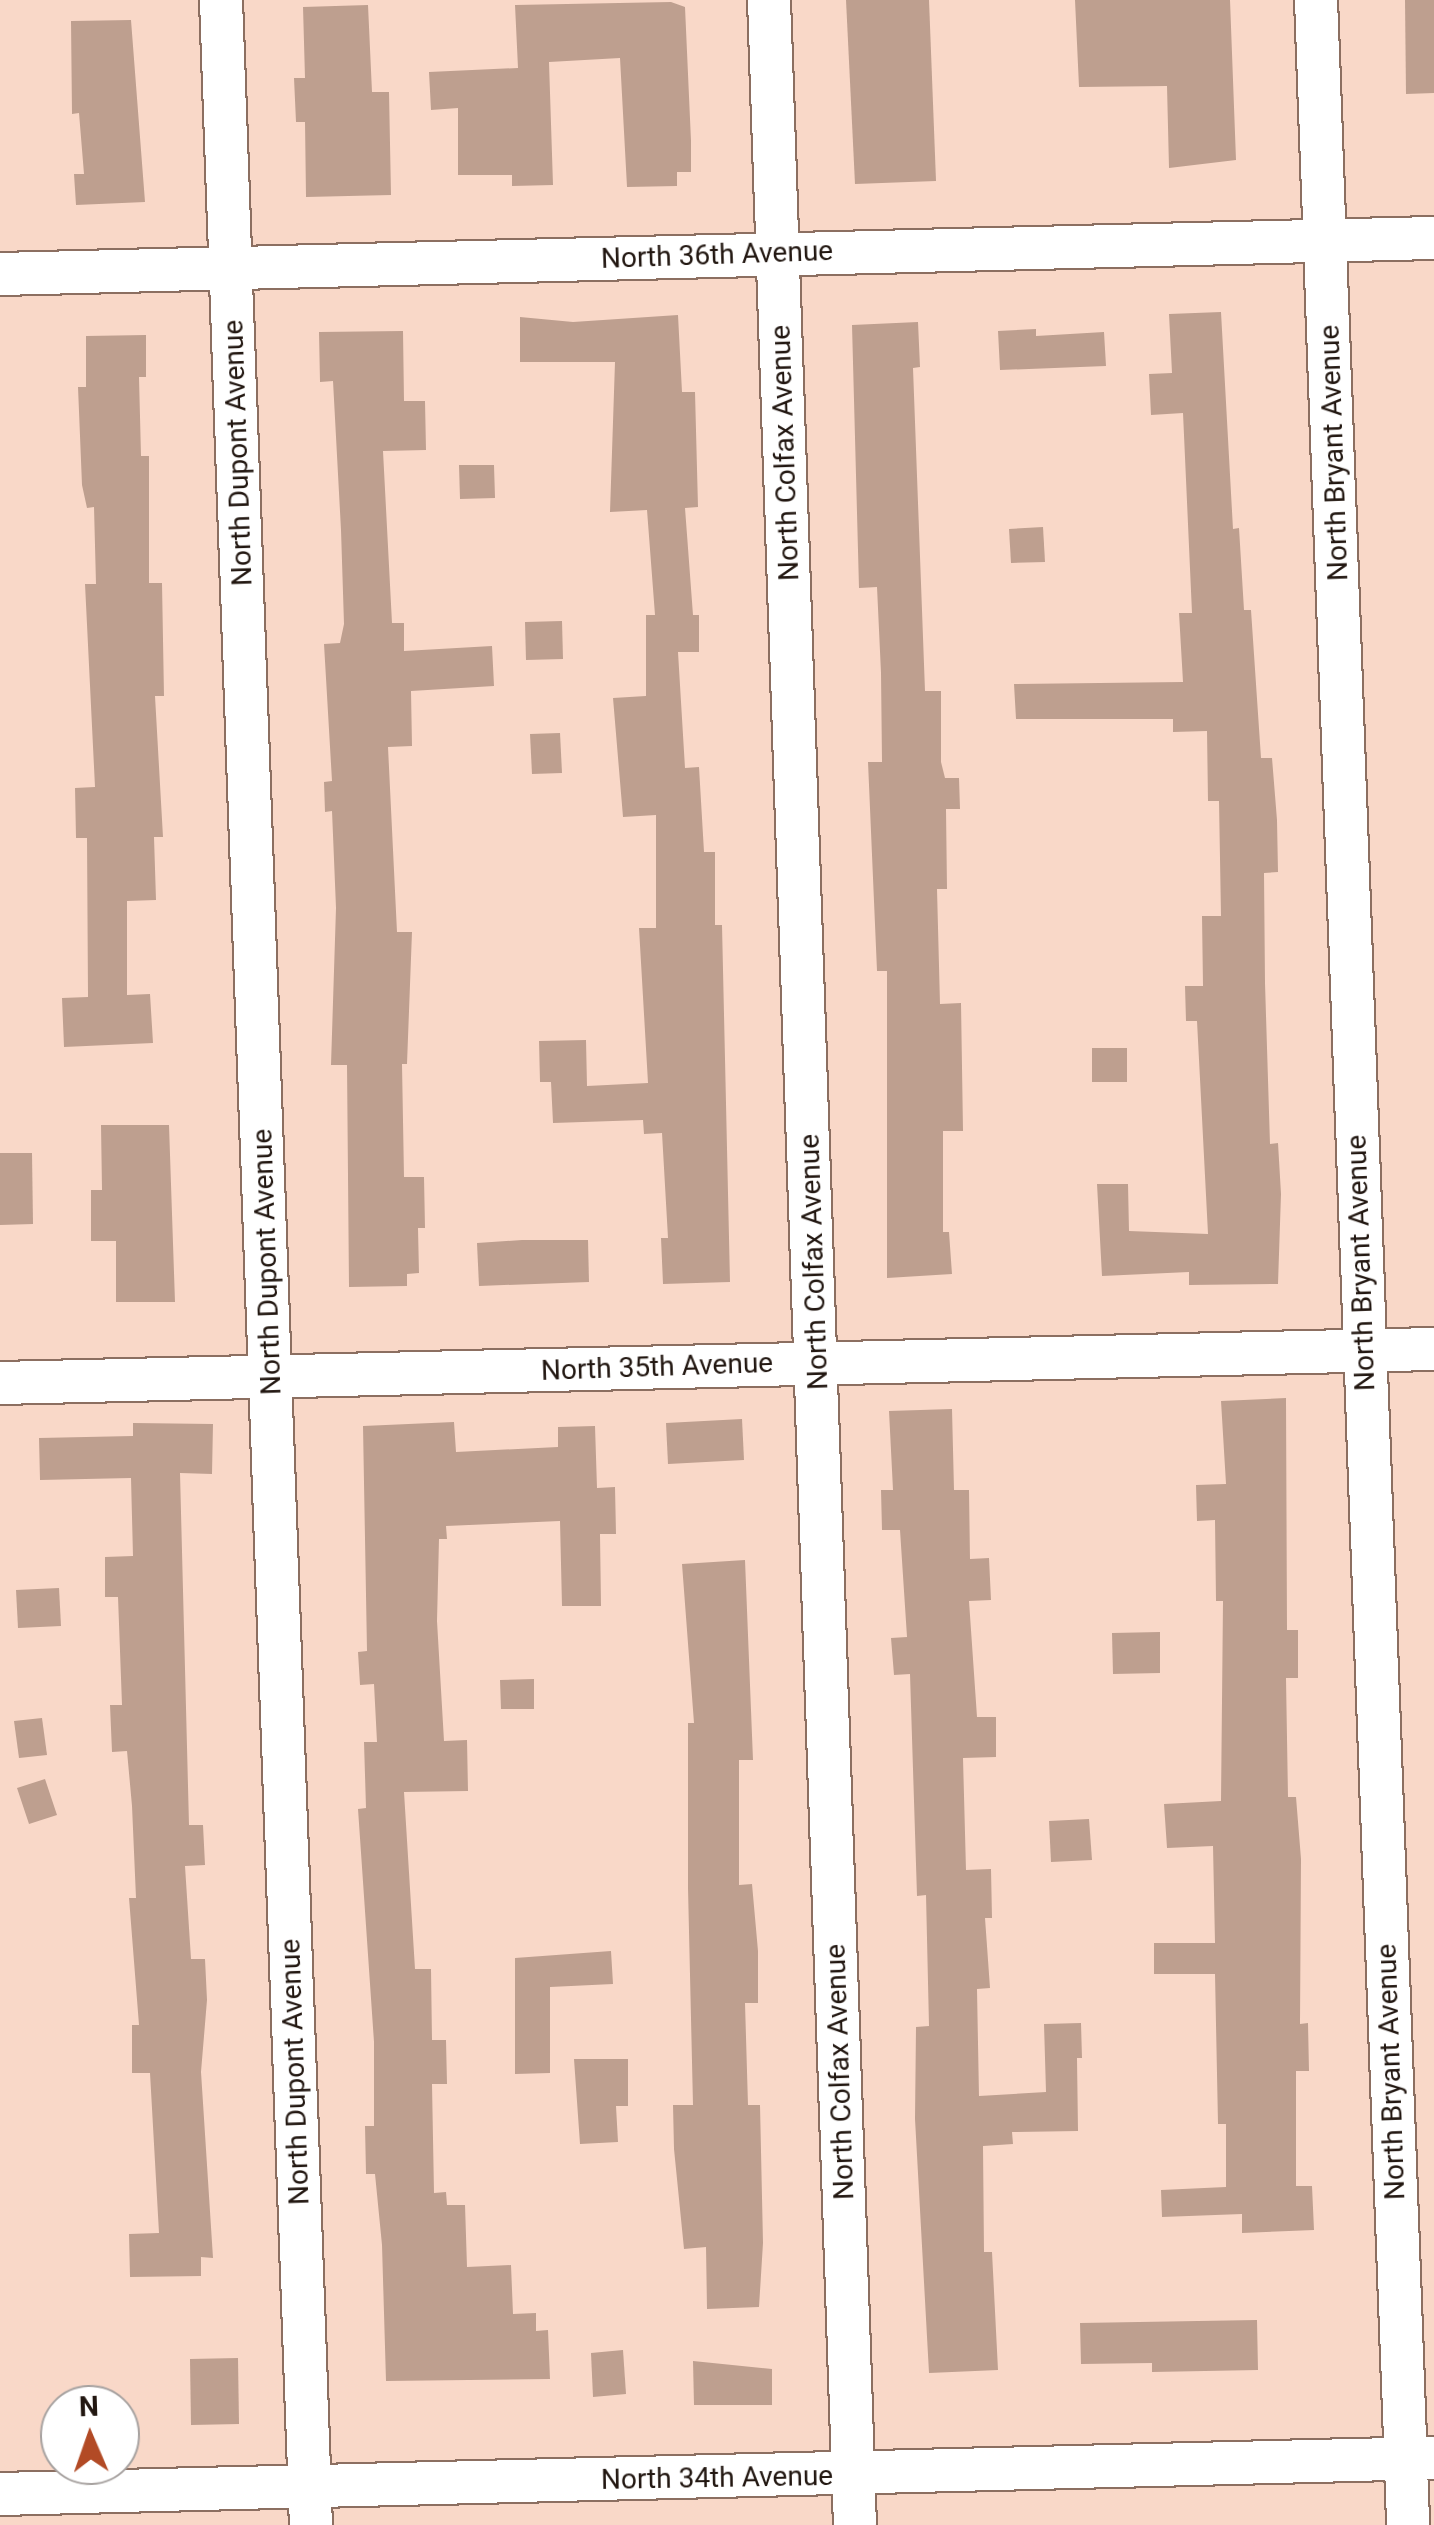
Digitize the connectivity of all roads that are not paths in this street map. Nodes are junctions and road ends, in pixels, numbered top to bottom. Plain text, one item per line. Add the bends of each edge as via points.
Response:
1 (221, 0) edge
2 (769, 0) edge
3 (1316, 0) edge
4 (1434, 238) edge
5 (1325, 242) junction
6 (780, 253) junction
7 (232, 268) junction
8 (0, 274) edge
9 (1434, 1349) edge
10 (1364, 1352) junction
11 (818, 1361) junction
12 (271, 1378) junction
13 (0, 1384) edge
14 (1420, 2458) edge
15 (853, 2476) junction
16 (0, 2494) edge
17 (310, 2507) edge
18 (855, 2525) edge
19 (1408, 2525) edge

1 - 7 street, North Dupont Avenue
2 - 6 street, North Colfax Avenue
3 - 5 street, North Bryant Avenue
4 - 5 street, North 36th Avenue
5 - 6 street, North 36th Avenue
5 - 10 street, North Bryant Avenue
6 - 7 street, North 36th Avenue
6 - 11 street, North Colfax Avenue
7 - 8 street, North 36th Avenue
7 - 12 street, North Dupont Avenue
9 - 10 street, North 35th Avenue
10 - 11 street, North 35th Avenue
10 - 14 street, North Bryant Avenue
11 - 12 street, North 35th Avenue
11 - 15 street, North Colfax Avenue
12 - 13 street, North 35th Avenue
12 - 17 street, North Dupont Avenue
14 - 15 street, North 34th Avenue
14 - 19 street, North Bryant Avenue
15 - 17 street, North 34th Avenue
15 - 18 street, North Colfax Avenue
16 - 17 street, North 34th Avenue

